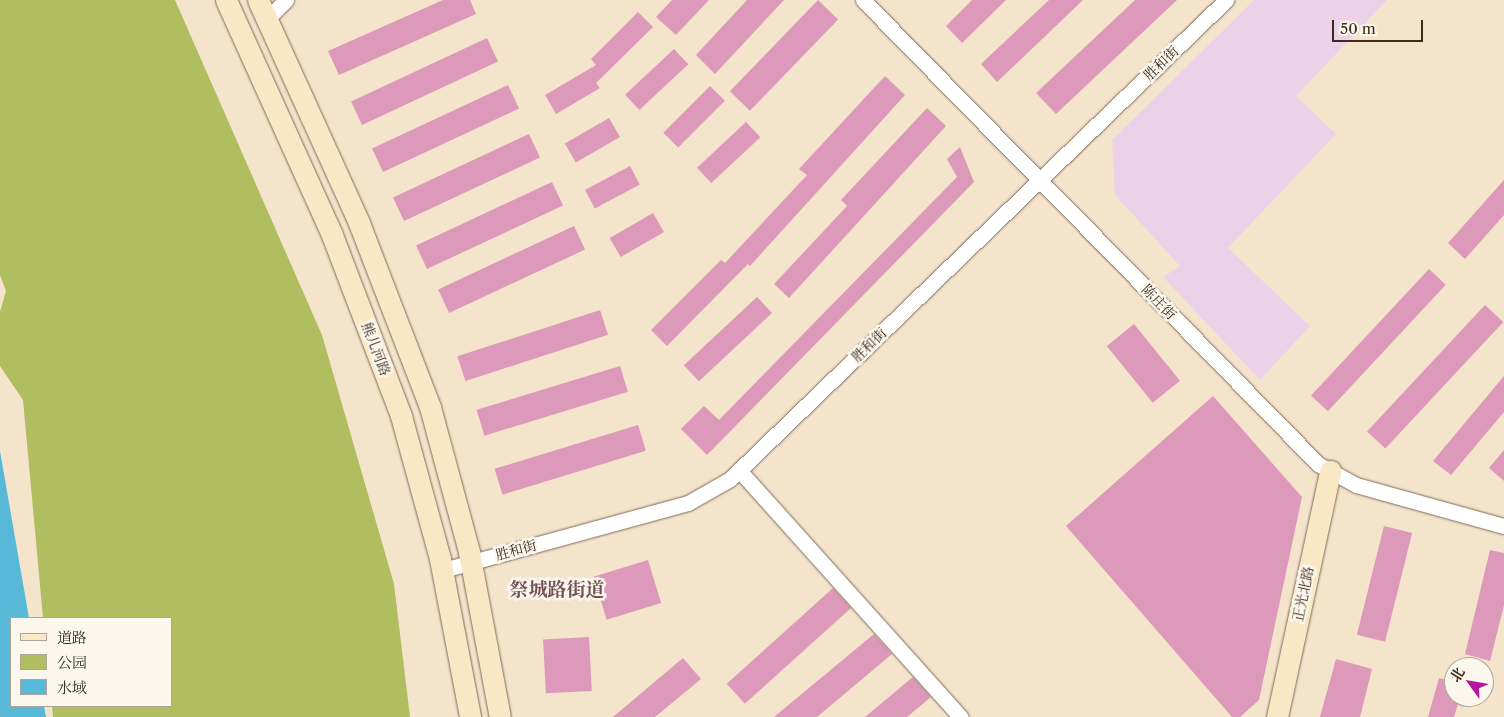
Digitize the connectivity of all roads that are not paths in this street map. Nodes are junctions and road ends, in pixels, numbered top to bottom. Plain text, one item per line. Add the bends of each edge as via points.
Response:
1 (226, 0) edge
2 (286, 0) edge
3 (863, 0) edge
4 (1226, 0) edge
5 (263, 9) edge
6 (1040, 180) junction
7 (739, 470) junction
8 (1330, 471) junction
9 (1504, 526) edge
10 (472, 562) junction
11 (443, 570) junction
12 (470, 717) edge
13 (500, 717) edge
14 (961, 717) edge
15 (1276, 717) edge

1 - 11 street, 熊儿河路 via 332,235 376,348 401,416
2 - 5 street
3 - 6 street, 陈庄街
4 - 6 street, 胜和街
5 - 10 street via 359,223 404,337 430,407
6 - 7 street, 胜和街
6 - 8 street, 陈庄街 via 1311,457
7 - 10 street, 胜和街 via 712,491 688,503
7 - 14 street
8 - 9 street, 陈庄街 via 1380,493
8 - 15 street, 正光北路
10 - 11 street, 胜和街
10 - 13 street
11 - 12 street, 熊儿河路

